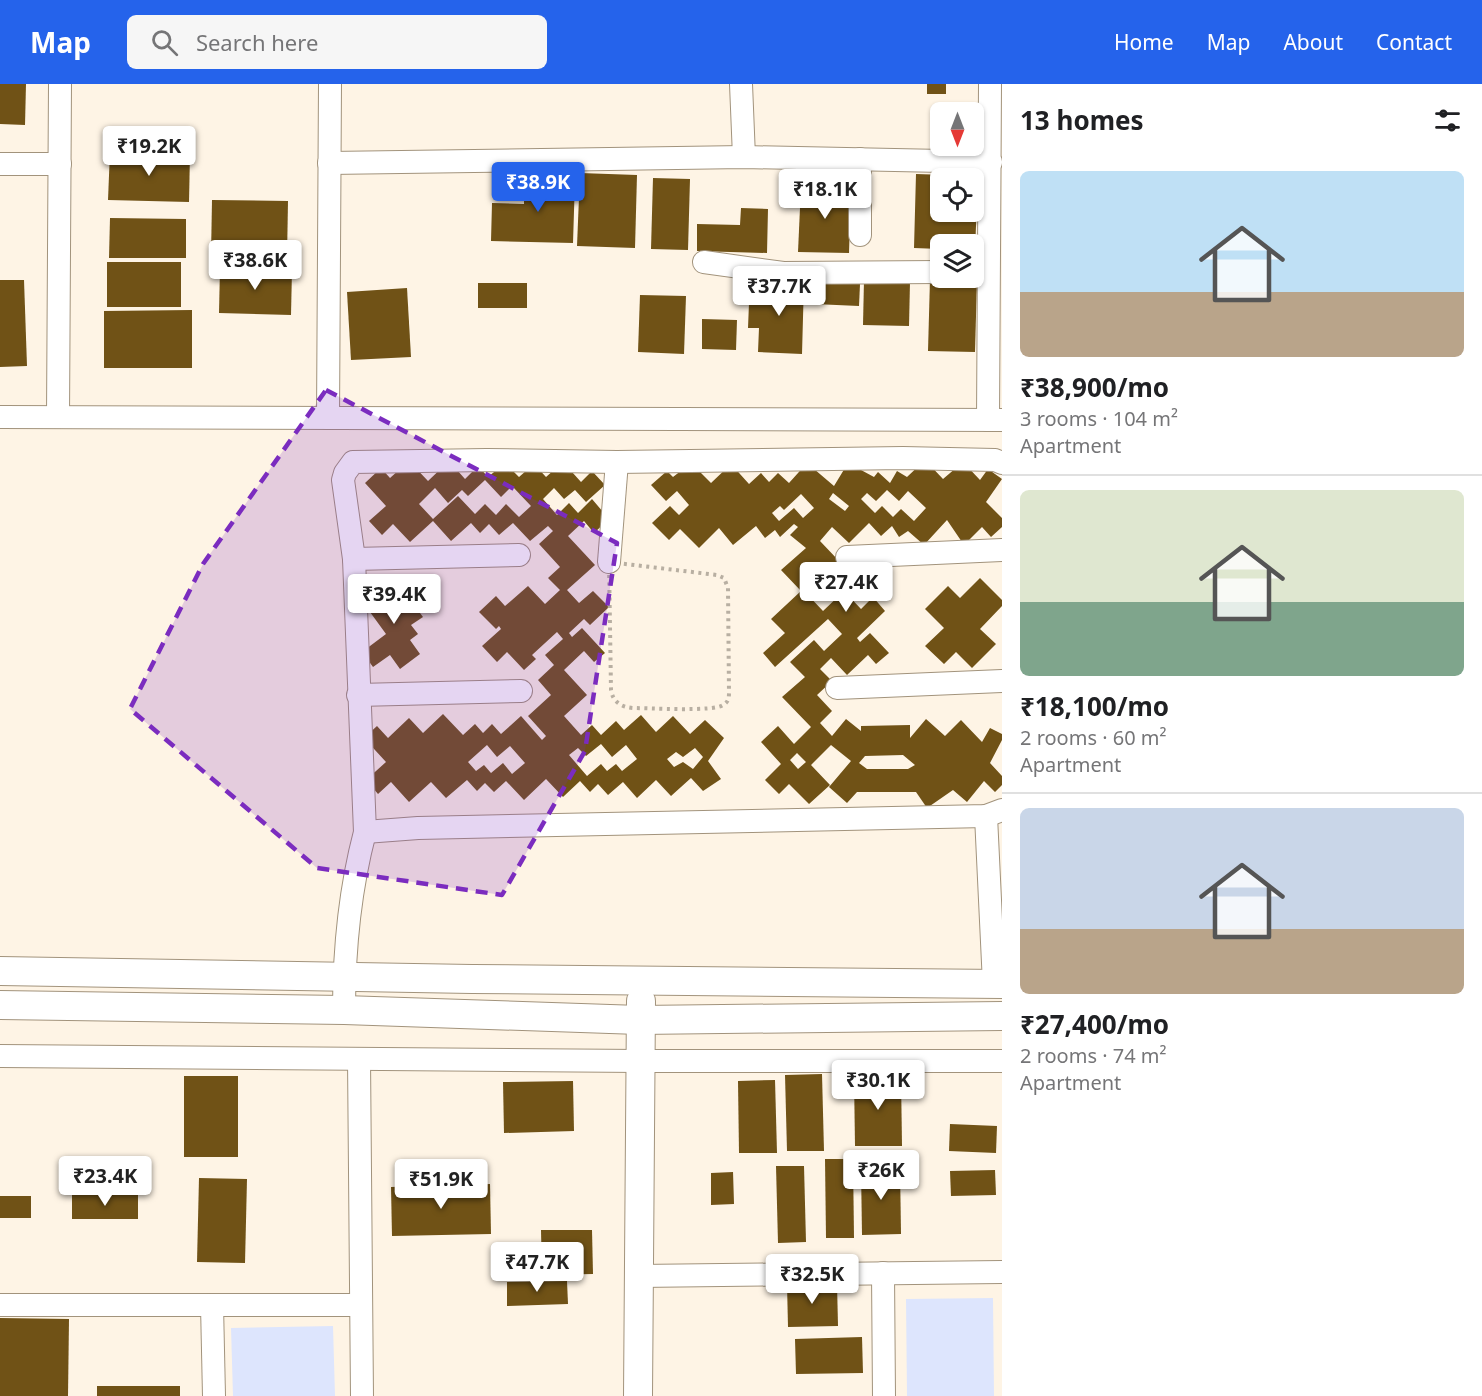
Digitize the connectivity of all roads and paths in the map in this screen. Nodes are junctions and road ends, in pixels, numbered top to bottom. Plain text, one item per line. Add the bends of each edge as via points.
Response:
1 (60, 84) edge
2 (330, 84) edge
3 (741, 84) edge
4 (990, 84) edge
5 (744, 157) junction
6 (860, 159) junction
7 (991, 162) junction
8 (329, 163) junction
9 (0, 164) edge
10 (60, 164) junction
11 (860, 235) dead end
12 (984, 248) edge
13 (704, 262) dead end
14 (930, 272) edge
15 (983, 288) edge
16 (0, 417) edge
17 (58, 417) junction
18 (328, 418) junction
19 (995, 420) edge
20 (617, 462) junction
21 (1002, 463) edge
22 (1002, 550) edge
23 (519, 555) dead end
24 (847, 557) dead end
25 (354, 559) junction
26 (609, 562) junction
27 (1002, 681) edge
28 (837, 688) dead end
29 (521, 691) dead end
30 (358, 694) junction
31 (994, 813) edge
32 (365, 832) junction
33 (0, 971) edge
34 (344, 977) junction
35 (643, 981) junction
36 (998, 984) edge
37 (0, 1005) edge
38 (344, 1010) junction
39 (1002, 1016) edge
40 (639, 1020) junction
41 (0, 1056) edge
42 (359, 1059) junction
43 (640, 1061) junction
44 (1002, 1061) edge
45 (1002, 1272) edge
46 (883, 1274) junction
47 (638, 1276) junction
48 (0, 1305) edge
49 (212, 1305) junction
50 (361, 1305) junction
51 (214, 1396) edge
52 (362, 1396) edge
53 (638, 1396) edge
54 (884, 1396) edge

1 - 10 street
2 - 8 street
3 - 5 street
4 - 7 street
5 - 6 street
5 - 8 street
6 - 7 street
6 - 11 street
7 - 12 street
8 - 18 street
9 - 10 street
10 - 17 street
13 - 14 street via 783,273
15 - 19 street
16 - 17 street
17 - 18 street
18 - 19 street
20 - 21 street via 903,458
20 - 25 street via 353,462 343,480
20 - 26 street
22 - 24 street
23 - 25 street
25 - 30 street
26 - 26 path via 723,578 728,588 729,699 725,705 626,708 617,703 610,690
27 - 28 street
29 - 30 street
30 - 32 street
31 - 32 street
31 - 36 street
32 - 34 street via 357,865
33 - 34 street
34 - 35 street
34 - 38 street
35 - 36 street
35 - 40 street
37 - 38 street
38 - 40 street
39 - 40 street
40 - 43 street
41 - 42 street
42 - 43 street
42 - 50 street
43 - 44 street
43 - 47 street
45 - 46 street
46 - 47 street
46 - 54 street
47 - 53 street
48 - 49 street
49 - 50 street
49 - 51 street
50 - 52 street

